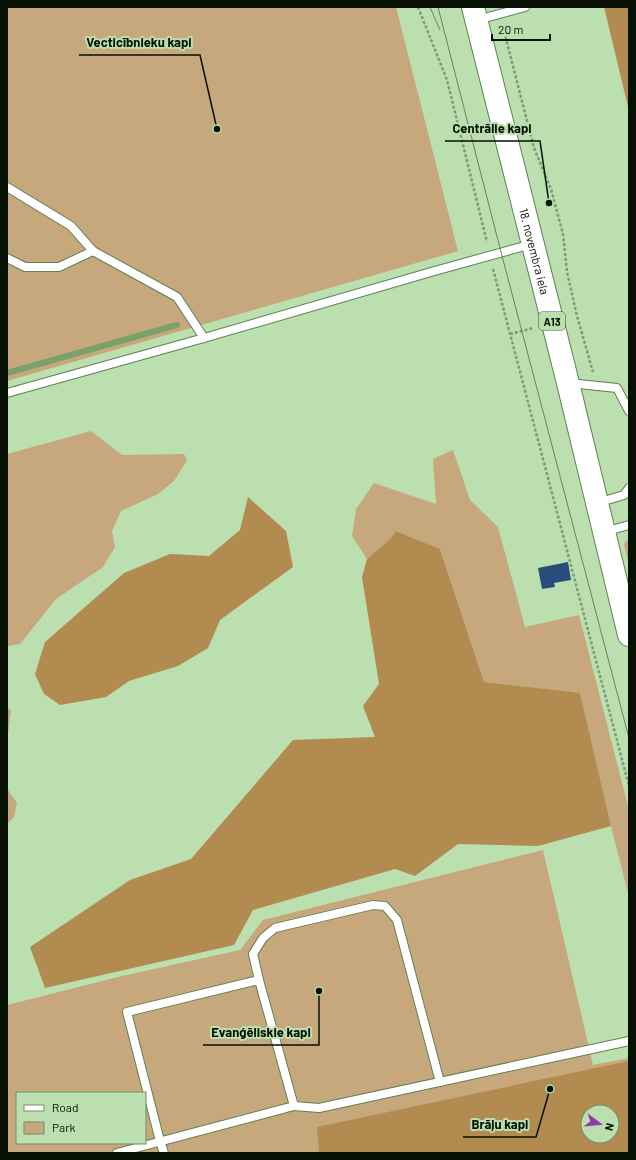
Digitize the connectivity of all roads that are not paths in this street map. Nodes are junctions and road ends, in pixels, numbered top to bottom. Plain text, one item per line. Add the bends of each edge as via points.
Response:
1 (524, 7) edge
2 (475, 13) edge
3 (7, 187) edge
4 (533, 244) junction
5 (93, 251) junction
6 (7, 258) edge
7 (204, 338) junction
8 (568, 383) junction
9 (7, 394) edge
10 (629, 412) edge
11 (629, 488) edge
12 (596, 503) junction
13 (629, 525) edge
14 (604, 532) junction
15 (629, 635) edge
16 (259, 980) junction
17 (629, 1041) edge
18 (440, 1082) junction
19 (294, 1106) junction
20 (160, 1141) junction
21 (117, 1153) edge
22 (164, 1153) edge

1 - 2 lane via 500,14
2 - 4 main road, 18. novembra iela / A13
3 - 5 lane via 71,226
4 - 7 lane
4 - 8 main road, 18. novembra iela / A13
5 - 6 lane via 59,267 25,267
5 - 7 lane via 177,297
7 - 9 lane
8 - 10 lane via 617,388
8 - 12 main road, 18. novembra iela / A13
11 - 12 lane via 624,495
12 - 14 main road, 18. novembra iela / A13
13 - 14 lane
14 - 15 main road, 18. novembra iela / A13
16 - 18 lane via 253,954 263,938 275,928 373,905 385,906 397,920
16 - 19 lane
16 - 20 lane via 127,1012
17 - 18 lane
18 - 19 lane via 319,1108
19 - 20 lane
20 - 21 lane
20 - 22 lane

